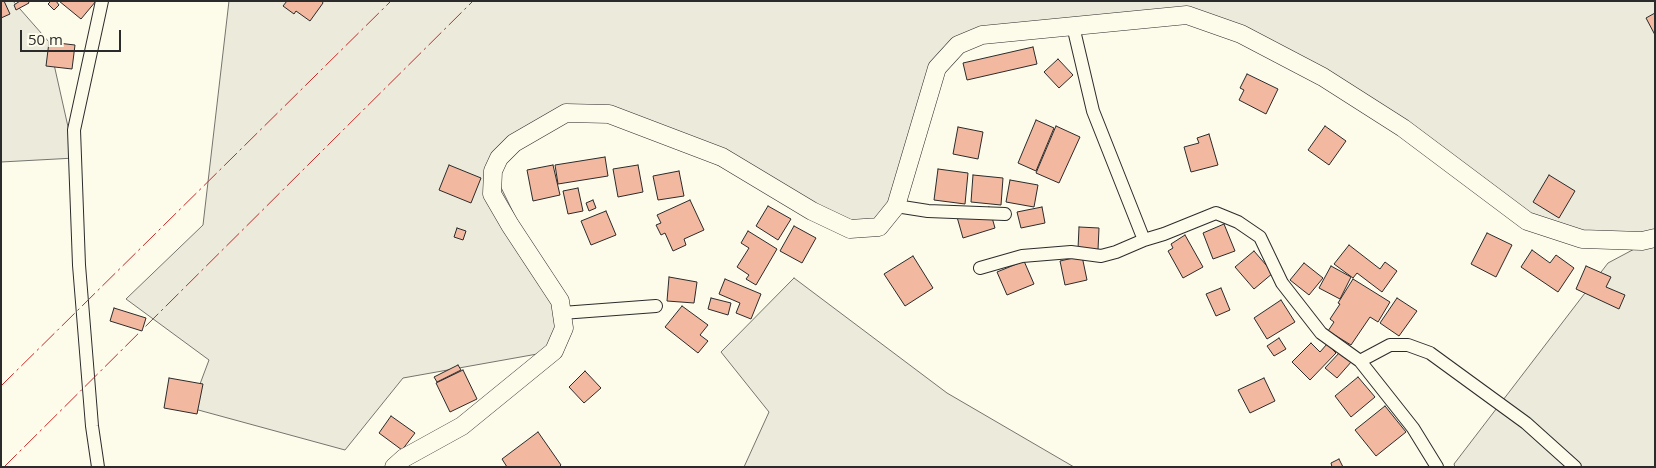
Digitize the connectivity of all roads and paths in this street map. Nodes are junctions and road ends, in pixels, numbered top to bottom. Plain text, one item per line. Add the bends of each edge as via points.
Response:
1 (102, 1) edge
2 (1073, 26) junction
3 (896, 206) junction
4 (1006, 214) dead end
5 (1655, 238) edge
6 (1144, 240) junction
7 (980, 268) dead end
8 (656, 306) dead end
9 (562, 313) junction
10 (1360, 362) junction
11 (98, 467) edge
12 (394, 467) edge
13 (1437, 467) edge
14 (1575, 467) edge

1 - 11 street via 74,130 79,266
2 - 3 street via 982,35 958,45 937,68
2 - 5 street via 1187,15 1241,34 1323,77 1403,128 1527,221 1582,240 1642,241
2 - 6 street via 1093,111
3 - 4 street via 928,211
3 - 9 street via 879,227 850,229 812,211 722,157 609,114 566,113 514,143 499,158 493,170 492,186 492,194 560,301
6 - 7 street via 1101,256 1071,252 1022,256
6 - 10 street via 1216,213 1238,222 1260,237 1282,283 1321,333
8 - 9 street
9 - 12 street via 564,328 554,351 462,426 404,458
10 - 13 street via 1413,428
10 - 14 street via 1390,345 1408,345 1430,353 1526,423

